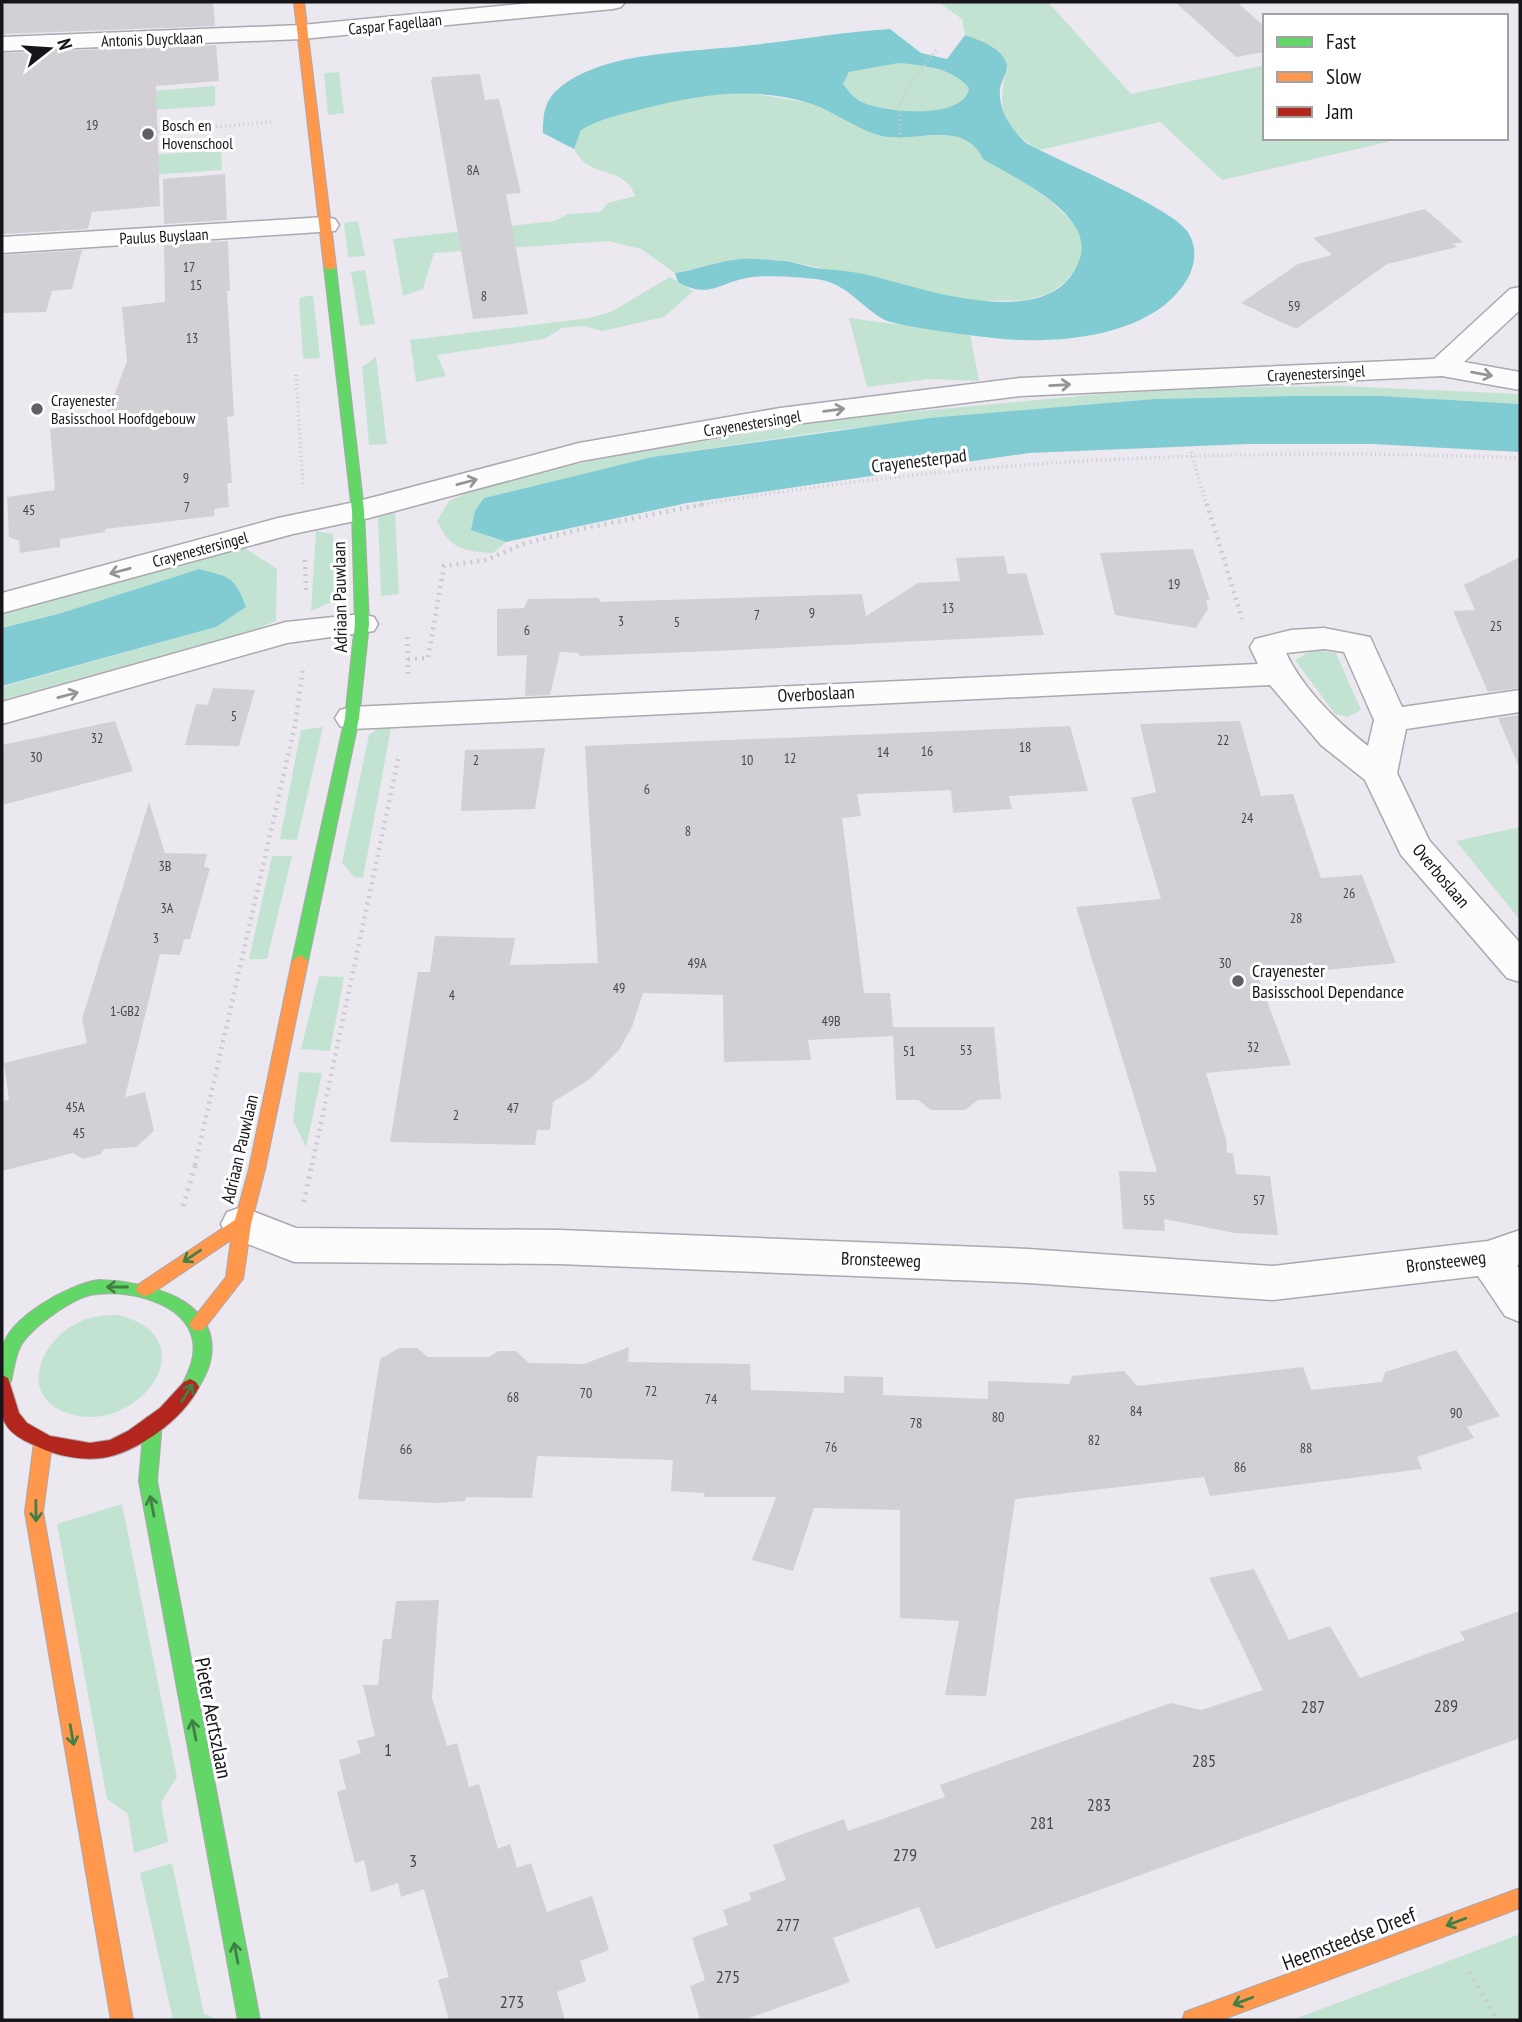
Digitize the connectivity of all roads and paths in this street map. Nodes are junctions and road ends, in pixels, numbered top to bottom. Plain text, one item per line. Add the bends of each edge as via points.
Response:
1 (299, 2) edge
2 (613, 2) edge
3 (302, 32) junction
4 (2, 44) edge
5 (938, 48) dead end
6 (274, 122) dead end
7 (158, 132) dead end
8 (901, 144) dead end
9 (326, 225) junction
10 (2, 245) edge
11 (1520, 295) edge
12 (1442, 367) junction
13 (1520, 380) edge
14 (1191, 452) junction
15 (1520, 458) edge
16 (358, 511) junction
17 (304, 522) junction
18 (2, 603) edge
19 (362, 624) junction
20 (307, 631) junction
21 (408, 659) dead end
22 (1273, 660) junction
23 (1520, 701) edge
24 (2, 713) edge
25 (352, 718) junction
26 (1391, 719) junction
27 (1379, 773) junction
28 (1520, 968) edge
29 (182, 1211) dead end
30 (242, 1224) junction
31 (1505, 1253) edge
32 (145, 1289) junction
33 (1520, 1304) edge
34 (198, 1324) junction
35 (2, 1382) edge
36 (153, 1423) junction
37 (43, 1443) junction
38 (1520, 1898) edge
39 (121, 2020) edge
40 (249, 2020) edge
41 (1193, 2020) edge

1 - 3 street, Adriaan Pauwlaan
2 - 3 street, Caspar Fagellaan
3 - 4 street, Antonis Duycklaan
3 - 9 street, Adriaan Pauwlaan
5 - 8 path via 899,105
6 - 7 path
9 - 10 street, Paulus Buyslaan
9 - 16 street, Adriaan Pauwlaan
11 - 12 street
12 -> 13 street, Crayenestersingel
16 -> 12 street, Crayenestersingel via 579,452 780,417 1020,387
14 - 15 path, Crayenesterpad via 1351,451
14 - 21 path, Crayenesterpad via 1026,463 828,485 671,510 526,543 490,558 444,566 428,658
14 - 22 path via 1245,625
16 - 17 street, Crayenestersingel
16 - 19 street, Adriaan Pauwlaan
17 -> 18 street, Crayenestersingel
17 - 20 path, Adriaan Pauwlaan
19 - 20 street
19 - 25 street, Adriaan Pauwlaan
24 -> 20 street via 286,633
20 - 29 path, Adriaan Pauwlaan via 295,725
22 - 25 street, Overboslaan
22 - 26 street, Overboslaan via 1295,639 1332,637 1358,645
22 - 27 street, Overboslaan via 1333,737
23 - 26 street
25 - 30 street, Adriaan Pauwlaan
26 - 27 street
27 - 28 street, Overboslaan via 1414,846
30 - 31 street, Bronsteeweg via 294,1245 587,1248 1028,1266 1273,1283
30 -> 32 street, Adriaan Pauwlaan
30 - 34 street, Adriaan Pauwlaan via 234,1279
31 - 33 street
32 - 34 street via 174,1301
32 -> 35 street via 96,1287 53,1303 15,1340
36 -> 34 street via 180,1404 198,1375 202,1349
35 - 37 street via 13,1420
36 - 37 street via 112,1448 75,1449
40 -> 36 street, Pieter Aertszlaan via 148,1481
37 -> 39 street via 34,1512
38 -> 41 street, Heemsteedse Dreef

